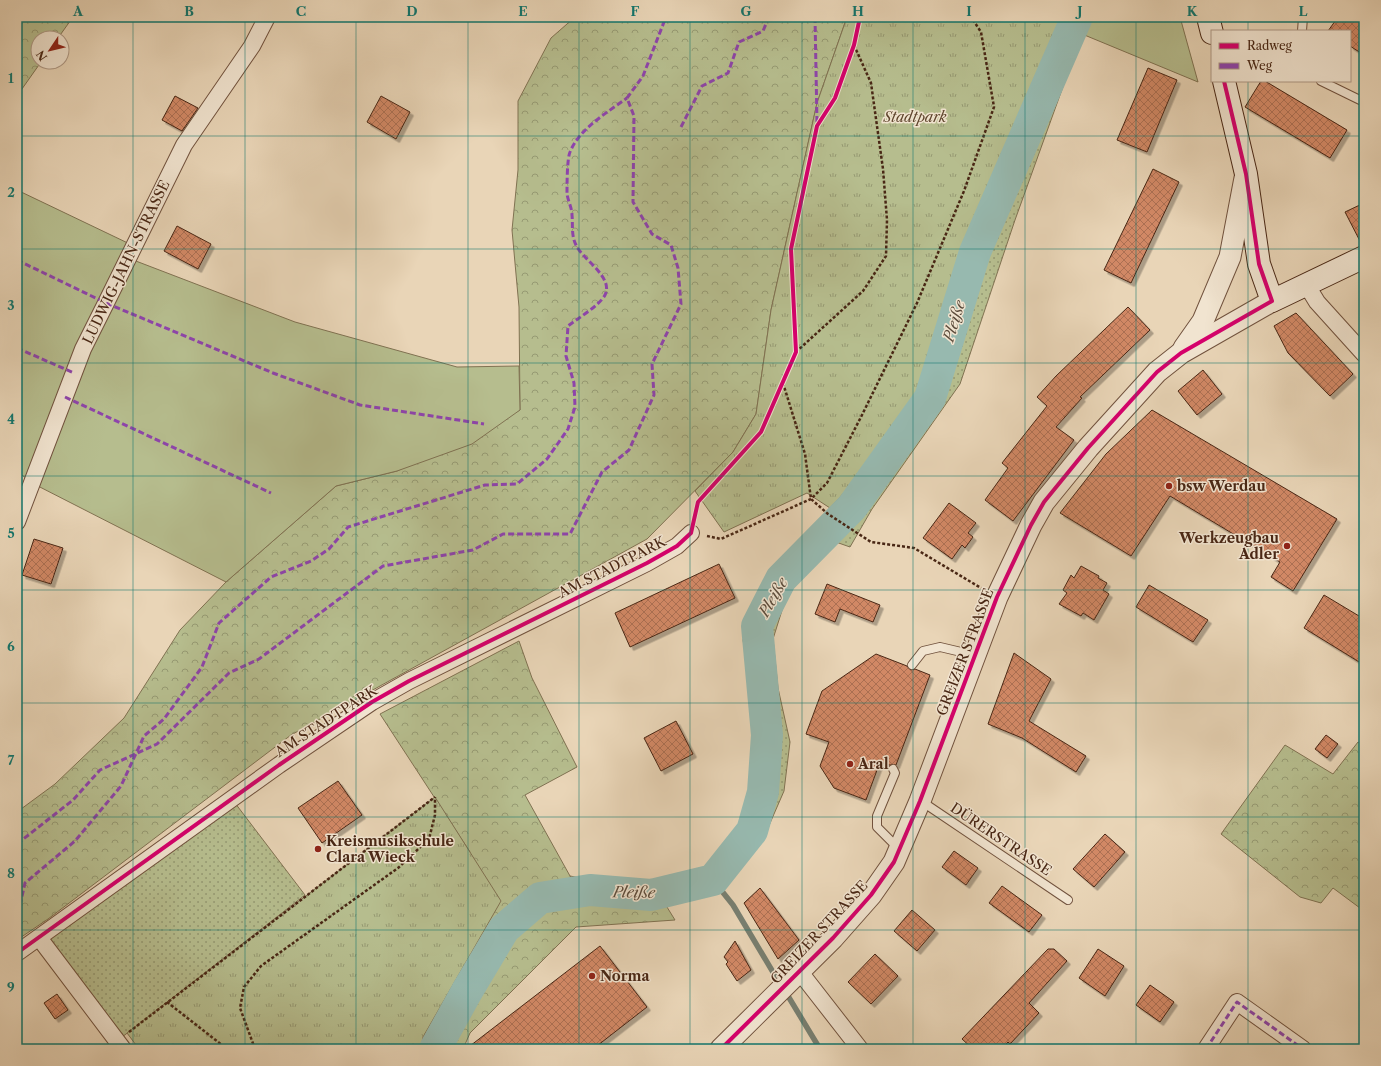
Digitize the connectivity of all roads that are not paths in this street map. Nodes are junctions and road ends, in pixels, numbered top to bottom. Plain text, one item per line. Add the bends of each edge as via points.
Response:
1 (267, 17) edge
2 (1208, 17) edge
3 (1303, 17) edge
4 (1211, 30) edge
5 (1302, 30) edge
6 (1224, 82) edge
7 (1323, 82) edge
8 (1364, 102) edge
9 (1246, 174) junction
10 (1364, 257) edge
11 (1306, 284) junction
12 (1272, 301) junction
13 (1181, 353) junction
14 (1364, 354) edge
15 (17, 522) edge
16 (691, 533) road end
17 (974, 655) junction
18 (912, 665) dead end
19 (893, 769) dead end
20 (920, 801) junction
21 (899, 849) junction
22 (1068, 900) dead end
23 (40, 939) junction
24 (17, 954) edge
25 (797, 976) junction
26 (120, 1045) edge
27 (721, 1049) edge
28 (860, 1049) edge
29 (1206, 1049) edge
30 (1303, 1049) edge

1 - 15 street, LUDWIG-JAHN-STRASSE via 252,46 184,145 83,349
2 - 4 main road
3 - 5 lane
6 - 9 main road
7 - 8 lane
9 - 12 main road via 1259,264
9 - 13 street via 1230,257 1203,321
10 - 11 main road, GREIZER STRASSE
11 - 12 main road, GREIZER STRASSE
11 - 14 street via 1317,302
12 - 13 street, GREIZER STRASSE
13 - 17 street, GREIZER STRASSE via 1157,372 1088,448 1044,502 997,597
16 - 23 street, AM STADTPARK via 677,546 647,563 409,681 372,702 273,769
17 - 18 lane via 940,647 923,650
17 - 20 street, GREIZER STRASSE
19 - 21 lane via 895,773 877,816 877,827
20 - 21 street, GREIZER STRASSE
20 - 22 lane, DÜRERSTRASSE
21 - 25 street, GREIZER STRASSE via 894,862 871,895
23 - 24 street, AM STADTPARK
23 - 26 street
25 - 27 street, GREIZER STRASSE
25 - 28 street
29 - 30 street via 1238,1002

